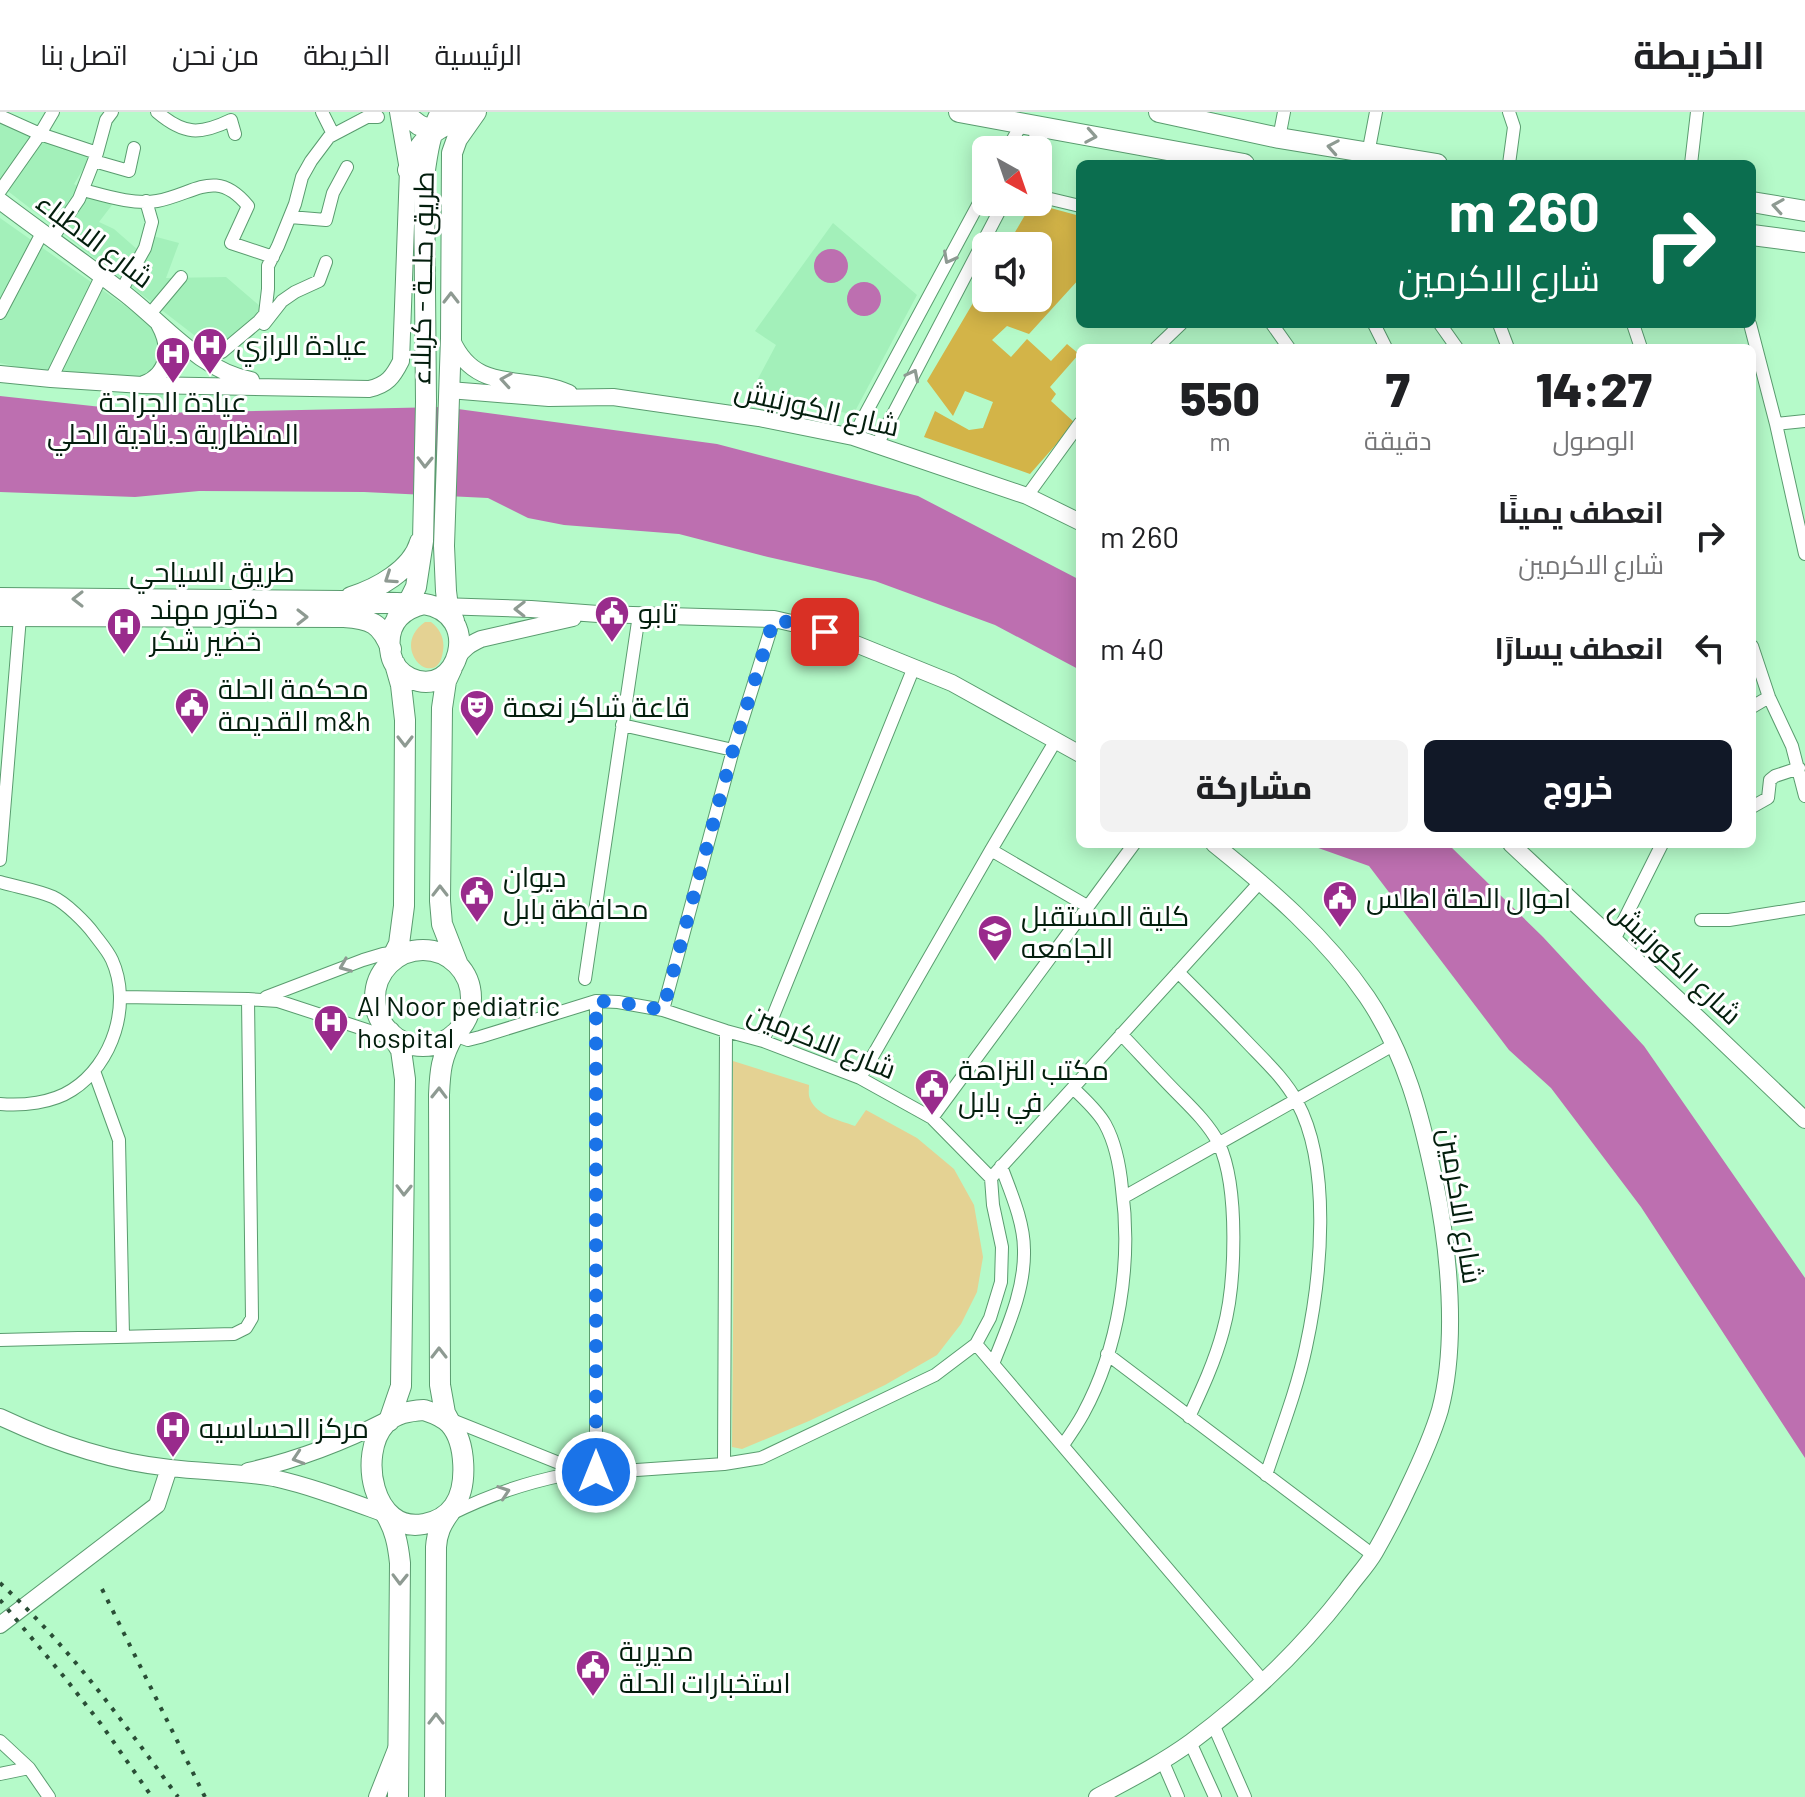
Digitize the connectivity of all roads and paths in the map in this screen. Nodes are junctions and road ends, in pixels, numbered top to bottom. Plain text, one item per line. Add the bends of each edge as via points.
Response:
1 (53, 112) edge
2 (112, 112) edge
3 (157, 112) edge
4 (322, 112) edge
5 (400, 112) edge
6 (474, 112) edge
7 (960, 112) edge
8 (1159, 112) edge
9 (1284, 112) edge
10 (1376, 112) edge
11 (1509, 112) edge
12 (1524, 112) edge
13 (1697, 112) edge
14 (988, 114) edge
15 (1183, 114) edge
16 (0, 116) edge
17 (378, 117) dead end
18 (437, 122) edge
19 (1514, 127) junction
20 (40, 134) junction
21 (235, 134) dead end
22 (333, 134) junction
23 (1028, 135) edge
24 (1279, 138) junction
25 (134, 148) dead end
26 (452, 153) junction
27 (427, 154) junction
28 (1368, 154) junction
29 (96, 157) junction
30 (1214, 160) edge
31 (1409, 160) edge
32 (1510, 160) edge
33 (1691, 160) edge
34 (347, 167) dead end
35 (408, 170) junction
36 (83, 190) junction
37 (0, 191) edge
38 (1052, 199) edge
39 (0, 201) edge
40 (146, 201) junction
41 (1756, 203) edge
42 (1076, 205) edge
43 (1805, 211) edge
44 (972, 216) edge
45 (997, 216) edge
46 (290, 217) junction
47 (47, 236) junction
48 (1756, 236) edge
49 (1805, 242) edge
50 (273, 257) junction
51 (326, 262) dead end
52 (101, 277) junction
53 (181, 277) dead end
54 (121, 291) junction
55 (0, 313) edge
56 (154, 317) junction
57 (1177, 328) edge
58 (242, 337) junction
59 (451, 338) junction
60 (1160, 344) edge
61 (1756, 347) edge
62 (222, 352) dead end
63 (0, 374) edge
64 (51, 379) junction
65 (142, 385) junction
66 (288, 388) junction
67 (448, 397) junction
68 (578, 397) junction
69 (1805, 421) edge
70 (1776, 424) junction
71 (1076, 429) edge
72 (853, 437) junction
73 (877, 445) junction
74 (1027, 496) junction
75 (1076, 520) edge
76 (424, 524) junction
77 (1805, 554) edge
78 (0, 598) edge
79 (331, 601) junction
80 (428, 610) junction
81 (598, 614) junction
82 (639, 615) junction
83 (10, 617) edge
84 (774, 619) junction
85 (393, 656) junction
86 (1756, 658) edge
87 (455, 663) junction
88 (914, 667) junction
89 (1769, 697) junction
90 (1756, 705) edge
91 (622, 725) junction
92 (1056, 740) junction
93 (1799, 743) edge
94 (733, 750) junction
95 (1076, 752) edge
96 (1799, 768) junction
97 (1805, 796) edge
98 (1756, 805) edge
99 (1131, 848) edge
100 (1219, 848) edge
101 (1515, 848) edge
102 (1660, 848) edge
103 (991, 850) junction
104 (0, 860) edge
105 (1261, 881) junction
106 (0, 882) edge
107 (1087, 906) junction
108 (1805, 908) edge
109 (1701, 920) dead end
110 (1614, 940) junction
111 (393, 957) junction
112 (458, 965) junction
113 (1178, 972) junction
114 (585, 979) dead end
115 (121, 997) junction
116 (254, 999) junction
117 (596, 1001) junction
118 (663, 1010) junction
119 (726, 1031) junction
120 (1121, 1034) junction
121 (454, 1035) junction
122 (395, 1037) junction
123 (763, 1041) junction
124 (1395, 1044) junction
125 (94, 1071) junction
126 (860, 1078) junction
127 (1073, 1088) junction
128 (1296, 1100) junction
129 (0, 1104) edge
130 (932, 1118) junction
131 (1805, 1120) edge
132 (1219, 1144) junction
133 (1001, 1166) junction
134 (991, 1178) junction
135 (1124, 1197) junction
136 (123, 1336) junction
137 (0, 1340) edge
138 (976, 1344) junction
139 (1107, 1354) junction
140 (993, 1364) junction
141 (0, 1417) edge
142 (1189, 1417) junction
143 (392, 1418) junction
144 (446, 1420) junction
145 (1063, 1445) junction
146 (724, 1464) junction
147 (169, 1468) junction
148 (591, 1472) junction
149 (237, 1473) junction
150 (1266, 1475) junction
151 (386, 1512) junction
152 (445, 1514) junction
153 (1373, 1555) junction
154 (2, 1620) edge
155 (1264, 1682) junction
156 (1213, 1724) junction
157 (0, 1741) edge
158 (1190, 1742) junction
159 (398, 1744) junction
160 (1162, 1760) junction
161 (29, 1768) junction
162 (0, 1774) edge
163 (49, 1797) edge
164 (377, 1797) edge
165 (398, 1797) edge
166 (435, 1797) edge
167 (1097, 1797) edge
168 (1178, 1797) edge
169 (1215, 1797) edge
170 (1245, 1797) edge

1 - 20 street
2 - 29 street
3 - 21 street via 175,126 196,131 231,120
4 - 22 street
5 - 18 main road via 412,122
5 - 35 street
6 - 18 main road
6 - 26 main road, طريق حلــة - كربلاء
7 - 14 main road
8 - 15 main road
9 - 24 street
10 - 28 street
11 - 19 street
12 - 19 street
13 - 33 street
14 - 23 main road
15 - 24 main road
16 - 20 street
17 - 22 street
18 - 27 main road
18 - 35 main road
19 - 32 street
20 - 29 street
20 - 37 street
22 - 46 street via 302,177
23 -> 30 main road
28 -> 24 main road
25 - 29 street via 129,171
26 - 27 main road via 441,148
59 -> 26 main road, طريق حلــة - كربلاء
27 - 35 main road
27 -> 76 main road
28 - 31 main road
29 - 36 street
34 - 46 street via 326,220
35 - 66 street via 401,361 395,374 369,389
36 - 40 street
36 - 47 street
38 - 42 street
39 - 47 street, شارع الاطباء
40 - 50 street via 205,185 228,187 248,206 231,243
40 - 54 street via 152,222 145,248
43 -> 41 main road
44 -> 72 street
73 -> 45 street
46 - 50 street
47 - 52 street, شارع الاطباء
47 - 55 street
48 - 49 main road
50 - 58 street via 265,314
51 - 58 street via 319,281 282,301 269,320
52 - 54 street, شارع الاطباء
52 - 64 street
53 - 56 street
54 - 56 street, شارع الاطباء
56 - 65 street, شارع الاطباء via 166,338 165,364 160,375
56 - 66 street, شارع الاطباء via 228,373
57 - 60 street
58 - 62 street
59 - 67 main road, طريق حلــة - كربلاء
68 -> 59 street via 478,372 457,352
61 - 70 street
63 - 64 street
64 - 65 street
65 - 66 street
67 - 68 street, شارع الكورنيش
67 - 80 main road, طريق حلــة - كربلاء via 444,577
68 - 72 street, شارع الكورنيش via 613,397 759,418
69 - 70 street
70 - 77 street
71 - 74 street
72 - 73 street, شارع الكورنيش
73 - 74 street, شارع الكورنيش
74 - 75 street, شارع الكورنيش
76 -> 79 main road via 419,547 399,572 359,595
76 - 80 main road via 416,587
79 -> 78 main road, طريق السياحي
79 - 80 main road, طريق السياحي
81 -> 80 street
80 - 85 main road via 391,633
80 - 87 main road via 458,628
81 - 82 street
81 - 87 street via 481,639 469,644
82 - 84 street
82 - 91 street
83 -> 85 main road, طريق السياحي via 359,618 374,623 386,636
83 - 104 street
84 - 88 street via 819,630
84 - 94 street
85 - 87 main road via 402,673 423,682 444,675
85 -> 111 main road via 405,720 404,906
86 - 89 street
112 -> 87 main road via 442,924 440,901 442,708
88 - 92 street
88 - 123 street
89 - 90 street
89 - 93 street
91 - 94 street
91 - 114 street
92 - 95 street
92 - 103 street
93 - 96 street
94 - 118 street
96 - 97 street
96 - 98 street via 1770,780 1768,798
99 - 107 street
100 - 105 street, شارع الاكرمين
101 - 110 street, شارع الكورنيش
102 - 110 street
103 - 107 street
103 - 126 street
105 - 113 street
105 - 124 street, شارع الاكرمين via 1345,967
106 - 115 street via 55,898 87,925 112,959
107 - 130 street
108 - 109 street
110 - 131 street, شارع الكورنيش
111 - 112 main road via 421,949 439,952
111 -> 116 street via 363,960
111 - 122 main road via 378,979 374,999 379,1019
112 - 121 main road via 471,989 471,1006
113 - 120 street
113 - 128 street via 1270,1065
115 - 116 street
115 - 125 street via 116,1028
116 - 122 street via 278,1001
116 - 136 street via 252,1318 234,1334
117 - 118 street, شارع الاكرمين
117 - 121 street, شارع الاكرمين via 468,1040
117 - 148 street
118 - 119 street, شارع الاكرمين
119 - 123 street, شارع الاكرمين
119 - 146 street
120 - 127 street
120 - 132 street
121 - 122 main road via 431,1046
144 -> 121 main road via 440,1385 439,1095 440,1068
122 -> 143 main road via 404,1060 405,1111 401,1386
123 - 126 street, شارع الاكرمين
124 - 128 street
124 - 153 street, شارع الاكرمين via 1424,1129 1446,1241 1448,1357 1440,1409 1425,1452
125 - 129 street via 71,1091 47,1100
125 - 136 street via 119,1140
126 - 130 street, شارع الاكرمين
127 - 133 street
127 - 135 street via 1105,1125
128 - 132 street
128 - 150 street via 1312,1142 1319,1189 1315,1296 1306,1349
130 - 134 street, شارع الاكرمين
132 - 135 street
132 - 142 street via 1233,1222 1232,1288 1224,1331
133 - 134 street
133 - 140 street via 1025,1248 1017,1301
134 - 138 street via 1002,1247 1001,1282
135 - 139 street via 1124,1278
136 - 137 street
138 - 140 street
138 - 146 street via 935,1375 868,1408 761,1458
139 - 142 street
139 - 145 street via 1083,1414
140 - 145 street
141 - 147 street via 120,1460
142 - 150 street
143 - 144 main road via 424,1410
143 -> 149 street via 299,1458
143 - 151 main road via 376,1437 373,1455 375,1492
144 - 148 street
144 - 152 main road via 462,1451 461,1490
145 - 155 street
146 - 148 street
147 - 149 street
147 - 154 street via 157,1505
152 -> 148 street via 542,1479
149 - 151 street via 300,1484
150 - 153 street
151 - 152 main road via 418,1525
151 -> 159 main road via 400,1563
166 -> 152 main road via 436,1547
153 - 155 street, شارع الاكرمين via 1320,1625
155 - 156 street, شارع الاكرمين
156 - 158 street, شارع الاكرمين
156 - 170 street
157 - 161 street
158 - 160 street, شارع الاكرمين
158 - 169 street
159 - 164 street
159 - 165 main road
160 - 167 street, شارع الاكرمين
160 - 168 street
161 - 162 street
161 - 163 street

